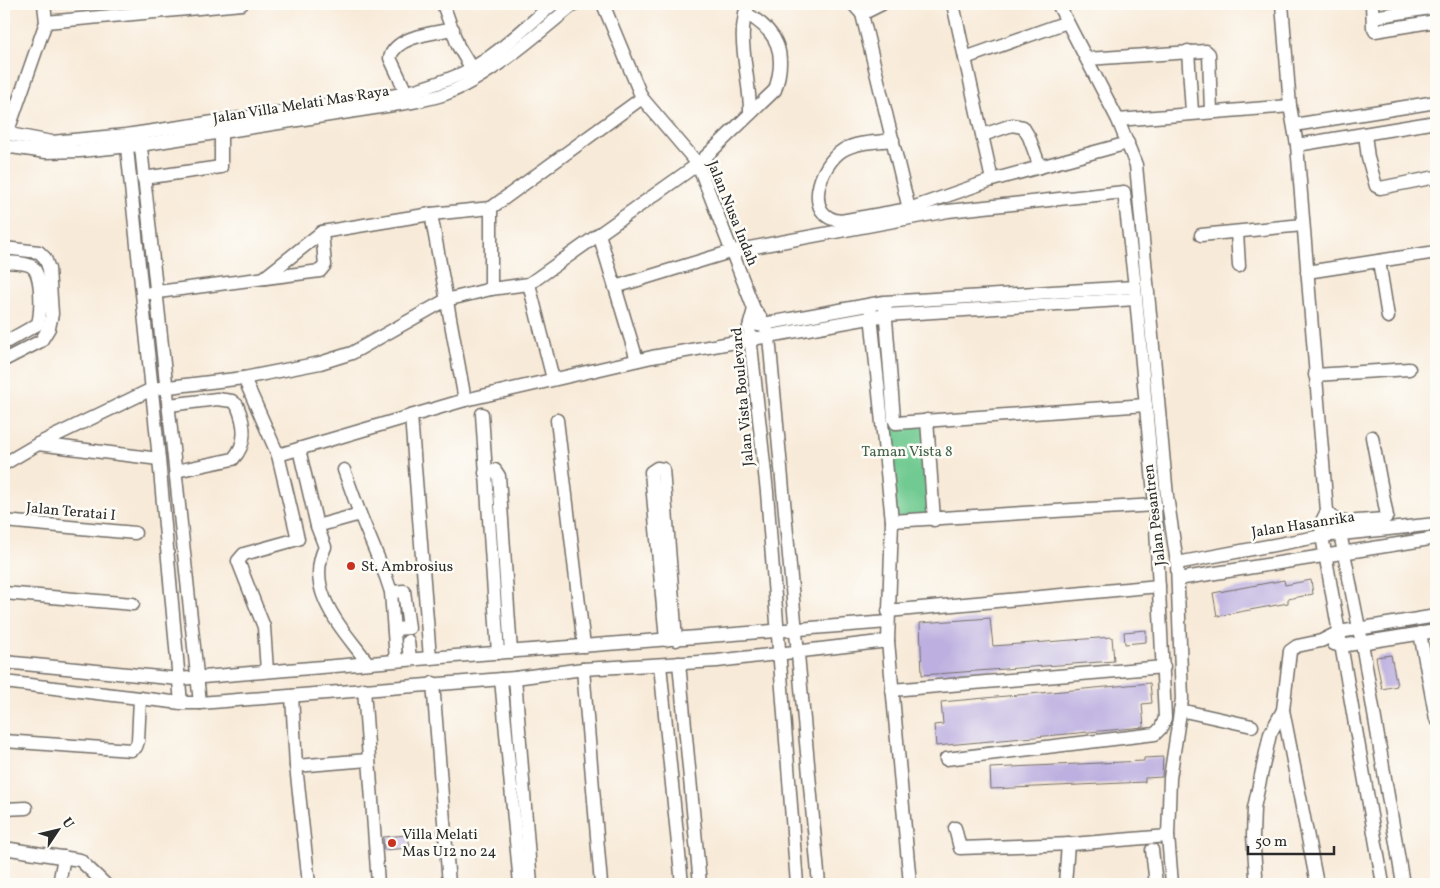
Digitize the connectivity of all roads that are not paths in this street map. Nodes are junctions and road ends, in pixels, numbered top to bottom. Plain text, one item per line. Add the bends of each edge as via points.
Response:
1 (44, 4) edge
2 (242, 4) edge
3 (443, 4) edge
4 (553, 4) edge
5 (574, 4) edge
6 (853, 4) edge
7 (882, 4) edge
8 (953, 4) edge
9 (1058, 4) edge
10 (1282, 4) edge
11 (1372, 4) edge
12 (221, 5) edge
13 (607, 5) edge
14 (1436, 7) edge
15 (167, 8) edge
16 (747, 8) edge
17 (1400, 8) edge
18 (862, 14) junction
19 (1373, 17) junction
20 (1436, 20) edge
21 (46, 22) junction
22 (1067, 22) junction
23 (453, 29) junction
24 (1188, 51) junction
25 (965, 58) junction
26 (1087, 59) junction
27 (474, 72) junction
28 (406, 92) junction
29 (642, 98) junction
30 (1436, 102) edge
31 (1290, 106) junction
32 (1192, 112) junction
33 (1211, 112) junction
34 (750, 114) junction
35 (1118, 120) junction
36 (1436, 122) edge
37 (1294, 125) junction
38 (221, 127) junction
39 (1365, 134) junction
40 (983, 135) junction
41 (7, 139) edge
42 (140, 139) junction
43 (893, 140) junction
44 (126, 141) junction
45 (1297, 145) junction
46 (1130, 150) junction
47 (698, 164) junction
48 (1040, 167) junction
49 (1436, 177) edge
50 (143, 178) junction
51 (992, 180) junction
52 (491, 208) junction
53 (909, 209) junction
54 (431, 214) junction
55 (1303, 225) junction
56 (322, 232) junction
57 (1237, 232) junction
58 (599, 234) junction
59 (1201, 235) dead end
60 (4, 248) edge
61 (733, 251) junction
62 (1436, 252) edge
63 (1379, 261) junction
64 (4, 262) edge
65 (1239, 266) dead end
66 (1307, 272) junction
67 (264, 278) junction
68 (529, 284) junction
69 (615, 287) junction
70 (491, 289) junction
71 (142, 293) junction
72 (156, 293) junction
73 (1136, 293) junction
74 (446, 300) junction
75 (884, 302) junction
76 (754, 309) junction
77 (872, 311) junction
78 (886, 316) junction
79 (1388, 317) dead end
80 (765, 324) junction
81 (749, 326) junction
82 (769, 337) junction
83 (751, 340) junction
84 (4, 343) edge
85 (4, 360) edge
86 (637, 360) junction
87 (1409, 369) dead end
88 (1316, 375) junction
89 (244, 378) junction
90 (554, 379) junction
91 (167, 387) junction
92 (152, 389) junction
93 (465, 400) junction
94 (169, 404) junction
95 (1146, 405) junction
96 (482, 414) dead end
97 (411, 416) junction
98 (558, 420) dead end
99 (927, 420) junction
100 (1372, 437) dead end
101 (38, 444) junction
102 (299, 449) junction
103 (278, 455) junction
104 (159, 459) junction
105 (4, 464) edge
106 (344, 470) dead end
107 (176, 471) junction
108 (1155, 505) junction
109 (360, 514) junction
110 (934, 520) junction
111 (4, 521) edge
112 (892, 521) junction
113 (1323, 523) junction
114 (1436, 524) edge
115 (317, 526) junction
116 (1339, 528) junction
117 (135, 533) dead end
118 (1436, 538) edge
119 (1342, 552) junction
120 (1326, 555) junction
121 (1177, 562) junction
122 (1184, 578) dead end
123 (1159, 586) junction
124 (4, 593) edge
125 (133, 604) dead end
126 (1436, 616) edge
127 (888, 617) junction
128 (1359, 629) junction
129 (795, 631) junction
130 (1436, 631) edge
131 (778, 632) junction
132 (1339, 632) junction
133 (1420, 633) junction
134 (671, 640) junction
135 (408, 641) dead end
136 (888, 641) junction
137 (1322, 641) junction
138 (1362, 643) junction
139 (584, 646) junction
140 (1341, 646) junction
141 (504, 652) junction
142 (797, 652) junction
143 (780, 654) junction
144 (430, 658) junction
145 (410, 659) junction
146 (396, 660) junction
147 (4, 662) edge
148 (367, 662) junction
149 (679, 663) junction
150 (660, 665) junction
151 (1164, 667) junction
152 (583, 669) junction
153 (267, 671) junction
154 (515, 678) junction
155 (179, 679) junction
156 (197, 679) junction
157 (501, 679) junction
158 (4, 682) edge
159 (433, 683) junction
160 (364, 689) junction
161 (892, 690) junction
162 (292, 696) junction
163 (140, 698) junction
164 (181, 703) junction
165 (200, 703) junction
166 (1180, 710) junction
167 (1283, 710) junction
168 (1436, 719) edge
169 (1252, 726) dead end
170 (4, 742) edge
171 (946, 759) dead end
172 (368, 760) junction
173 (296, 766) junction
174 (691, 784) junction
175 (672, 786) junction
176 (26, 808) dead end
177 (4, 809) edge
178 (955, 828) dead end
179 (1168, 836) junction
180 (1068, 844) junction
181 (4, 848) edge
182 (1152, 850) dead end
183 (64, 857) junction
184 (1256, 875) dead end
185 (59, 884) edge
186 (105, 884) edge
187 (309, 884) edge
188 (378, 884) edge
189 (449, 884) edge
190 (520, 884) edge
191 (531, 884) edge
192 (601, 884) edge
193 (682, 884) edge
194 (700, 884) edge
195 (797, 884) edge
196 (819, 884) edge
197 (910, 884) edge
198 (1065, 884) edge
199 (1156, 884) edge
200 (1172, 884) edge
201 (1316, 884) edge
202 (1383, 884) edge
203 (1403, 884) edge

1 - 21 street
2 - 12 street
3 - 23 street
4 - 27 street, Jalan Villa Melati Mas Raya
5 - 27 street, Jalan Villa Melati Mas Raya via 518,49
6 - 18 street
7 - 18 street
8 - 25 street
9 - 22 street
10 - 31 street
11 - 19 street
12 - 15 street
13 - 29 street, Jalan Nusa Indah
14 - 17 street
15 - 21 street
16 - 34 street via 742,31
16 - 34 street via 772,32 777,43 780,75 775,90
17 - 19 street
18 - 43 street
19 - 20 street via 1375,31
21 - 41 street
22 - 25 street
22 - 26 street
23 - 27 street via 458,46
23 - 28 street via 401,43 391,53 390,58
24 - 26 street
24 - 32 street
24 - 33 street via 1209,54
25 - 40 street
26 - 35 street
27 - 28 street, Jalan Villa Melati Mas Raya
27 - 38 street, Jalan Villa Melati Mas Raya via 446,94 412,102
28 - 38 street, Jalan Villa Melati Mas Raya
29 - 47 street, Jalan Nusa Indah
29 - 52 street
30 - 37 street
31 - 33 street
31 - 37 street
32 - 33 street
32 - 35 street
34 - 47 street
35 - 46 street
36 - 39 street
37 - 45 street
38 - 42 street, Jalan Villa Melati Mas Raya
38 - 50 street via 222,167
39 - 45 street
39 - 49 street via 1376,186 1380,188
40 - 48 street via 1012,125 1023,127
40 - 51 street
41 - 44 street, Jalan Villa Melati Mas Raya
42 - 44 street, Jalan Villa Melati Mas Raya
42 - 50 street
43 - 53 street
43 - 53 street via 851,146 841,151 820,178 818,198 822,212 830,220 841,221
44 - 71 street
45 - 55 street
46 - 48 street
46 - 121 street, Jalan Pesantren
47 - 58 street
47 - 61 street, Jalan Nusa Indah
48 - 51 street
50 - 72 street
51 - 53 street
52 - 54 street
52 - 70 street
54 - 56 street
54 - 74 street
55 - 57 street
55 - 66 street
56 - 67 street
56 - 67 street via 324,268
57 - 59 street
57 - 65 street
58 - 68 street
58 - 69 street
60 - 85 street via 39,252 45,258 52,314 49,328 41,341
61 - 69 street
61 - 73 street via 948,211 1121,191 1126,195
61 - 76 street, Jalan Nusa Indah
62 - 63 street
63 - 66 street
63 - 79 street
64 - 84 street via 24,264 38,272 41,312 38,324
66 - 88 street
67 - 72 street
68 - 70 street
68 - 90 street
69 - 86 street
70 - 74 street
71 - 72 street
71 - 92 street
72 - 91 street
73 - 75 street
73 - 78 street
73 - 95 street
74 - 89 street via 352,353 320,363
74 - 93 street
75 - 77 street
75 - 78 street
76 - 80 street, Jalan Vista Boulevard
76 - 81 street, Jalan Vista Boulevard
77 - 78 street
77 - 80 street
77 - 82 street
77 - 112 street
78 - 99 street via 895,421
80 - 81 street
80 - 82 street, Jalan Vista Boulevard
81 - 83 street, Jalan Vista Boulevard
82 - 83 street
82 - 129 street, Jalan Vista Boulevard
83 - 86 street
83 - 131 street, Jalan Vista Boulevard
86 - 90 street
87 - 88 street
88 - 113 street
89 - 91 street
89 - 103 street
90 - 93 street
91 - 92 street
91 - 94 street
92 - 101 street
92 - 104 street
93 - 97 street
94 - 107 street
94 - 107 street via 225,399 237,405 244,426 242,446 233,459
95 - 99 street
95 - 108 street
96 - 141 street via 485,473 495,470 499,476
97 - 102 street
97 - 144 street
98 - 139 street
99 - 110 street
100 - 116 street via 1387,516
101 - 104 street
101 - 105 street
102 - 103 street
102 - 115 street
103 - 153 street via 298,539 244,554 238,561 264,627
104 - 155 street
106 - 109 street
107 - 156 street
108 - 110 street
108 - 123 street
109 - 115 street
109 - 146 street via 390,592
110 - 112 street
111 - 117 street, Jalan Teratai I
112 - 127 street
113 - 116 street, Jalan Hasanrika
113 - 116 street
113 - 120 street
113 - 121 street, Jalan Hasanrika
114 - 116 street, Jalan Hasanrika
115 - 148 street via 325,547 320,557 320,590 326,606
116 - 119 street
118 - 119 street
119 - 120 street
119 - 128 street
120 - 122 street
120 - 132 street
121 - 166 street, Jalan Pesantren
123 - 127 street
123 - 151 street
124 - 125 street
126 - 128 street
127 - 129 street
127 - 136 street
128 - 132 street
128 - 138 street
129 - 131 street
129 - 142 street, Jalan Vista Boulevard
130 - 133 street
131 - 134 street
131 - 143 street, Jalan Vista Boulevard
132 - 137 street
132 - 140 street
133 - 138 street
133 - 168 street
134 - 134 street via 651,472 657,468 663,469
134 - 139 street
135 - 145 street
136 - 142 street
136 - 161 street
137 - 140 street
137 - 167 street via 1296,646 1290,652
138 - 140 street
138 - 203 street
139 - 141 street
140 - 202 street
141 - 144 street
142 - 143 street
142 - 196 street, Jalan Vista Boulevard
143 - 149 street
143 - 195 street, Jalan Vista Boulevard
144 - 145 street
145 - 146 street
146 - 148 street
147 - 155 street
148 - 153 street
149 - 150 street
149 - 174 street
150 - 152 street
150 - 175 street
151 - 161 street
151 - 171 street via 1165,718 1155,734
152 - 154 street
152 - 192 street
153 - 156 street
154 - 157 street
154 - 191 street
155 - 156 street
155 - 164 street
156 - 165 street
157 - 159 street
157 - 190 street
158 - 163 street
159 - 160 street
159 - 189 street
160 - 162 street
160 - 172 street
161 - 197 street
162 - 165 street
162 - 173 street
163 - 164 street
163 - 170 street via 138,741 131,750
164 - 165 street
166 - 169 street
166 - 179 street, Jalan Pesantren via 1170,778
167 - 184 street via 1270,734 1254,808
167 - 201 street
172 - 173 street
172 - 188 street
173 - 187 street
174 - 175 street
174 - 194 street
175 - 193 street
176 - 177 street
178 - 180 street via 960,848
179 - 180 street
179 - 200 street, Jalan Pesantren
180 - 198 street
181 - 183 street
182 - 199 street
183 - 185 street
183 - 186 street via 80,860

